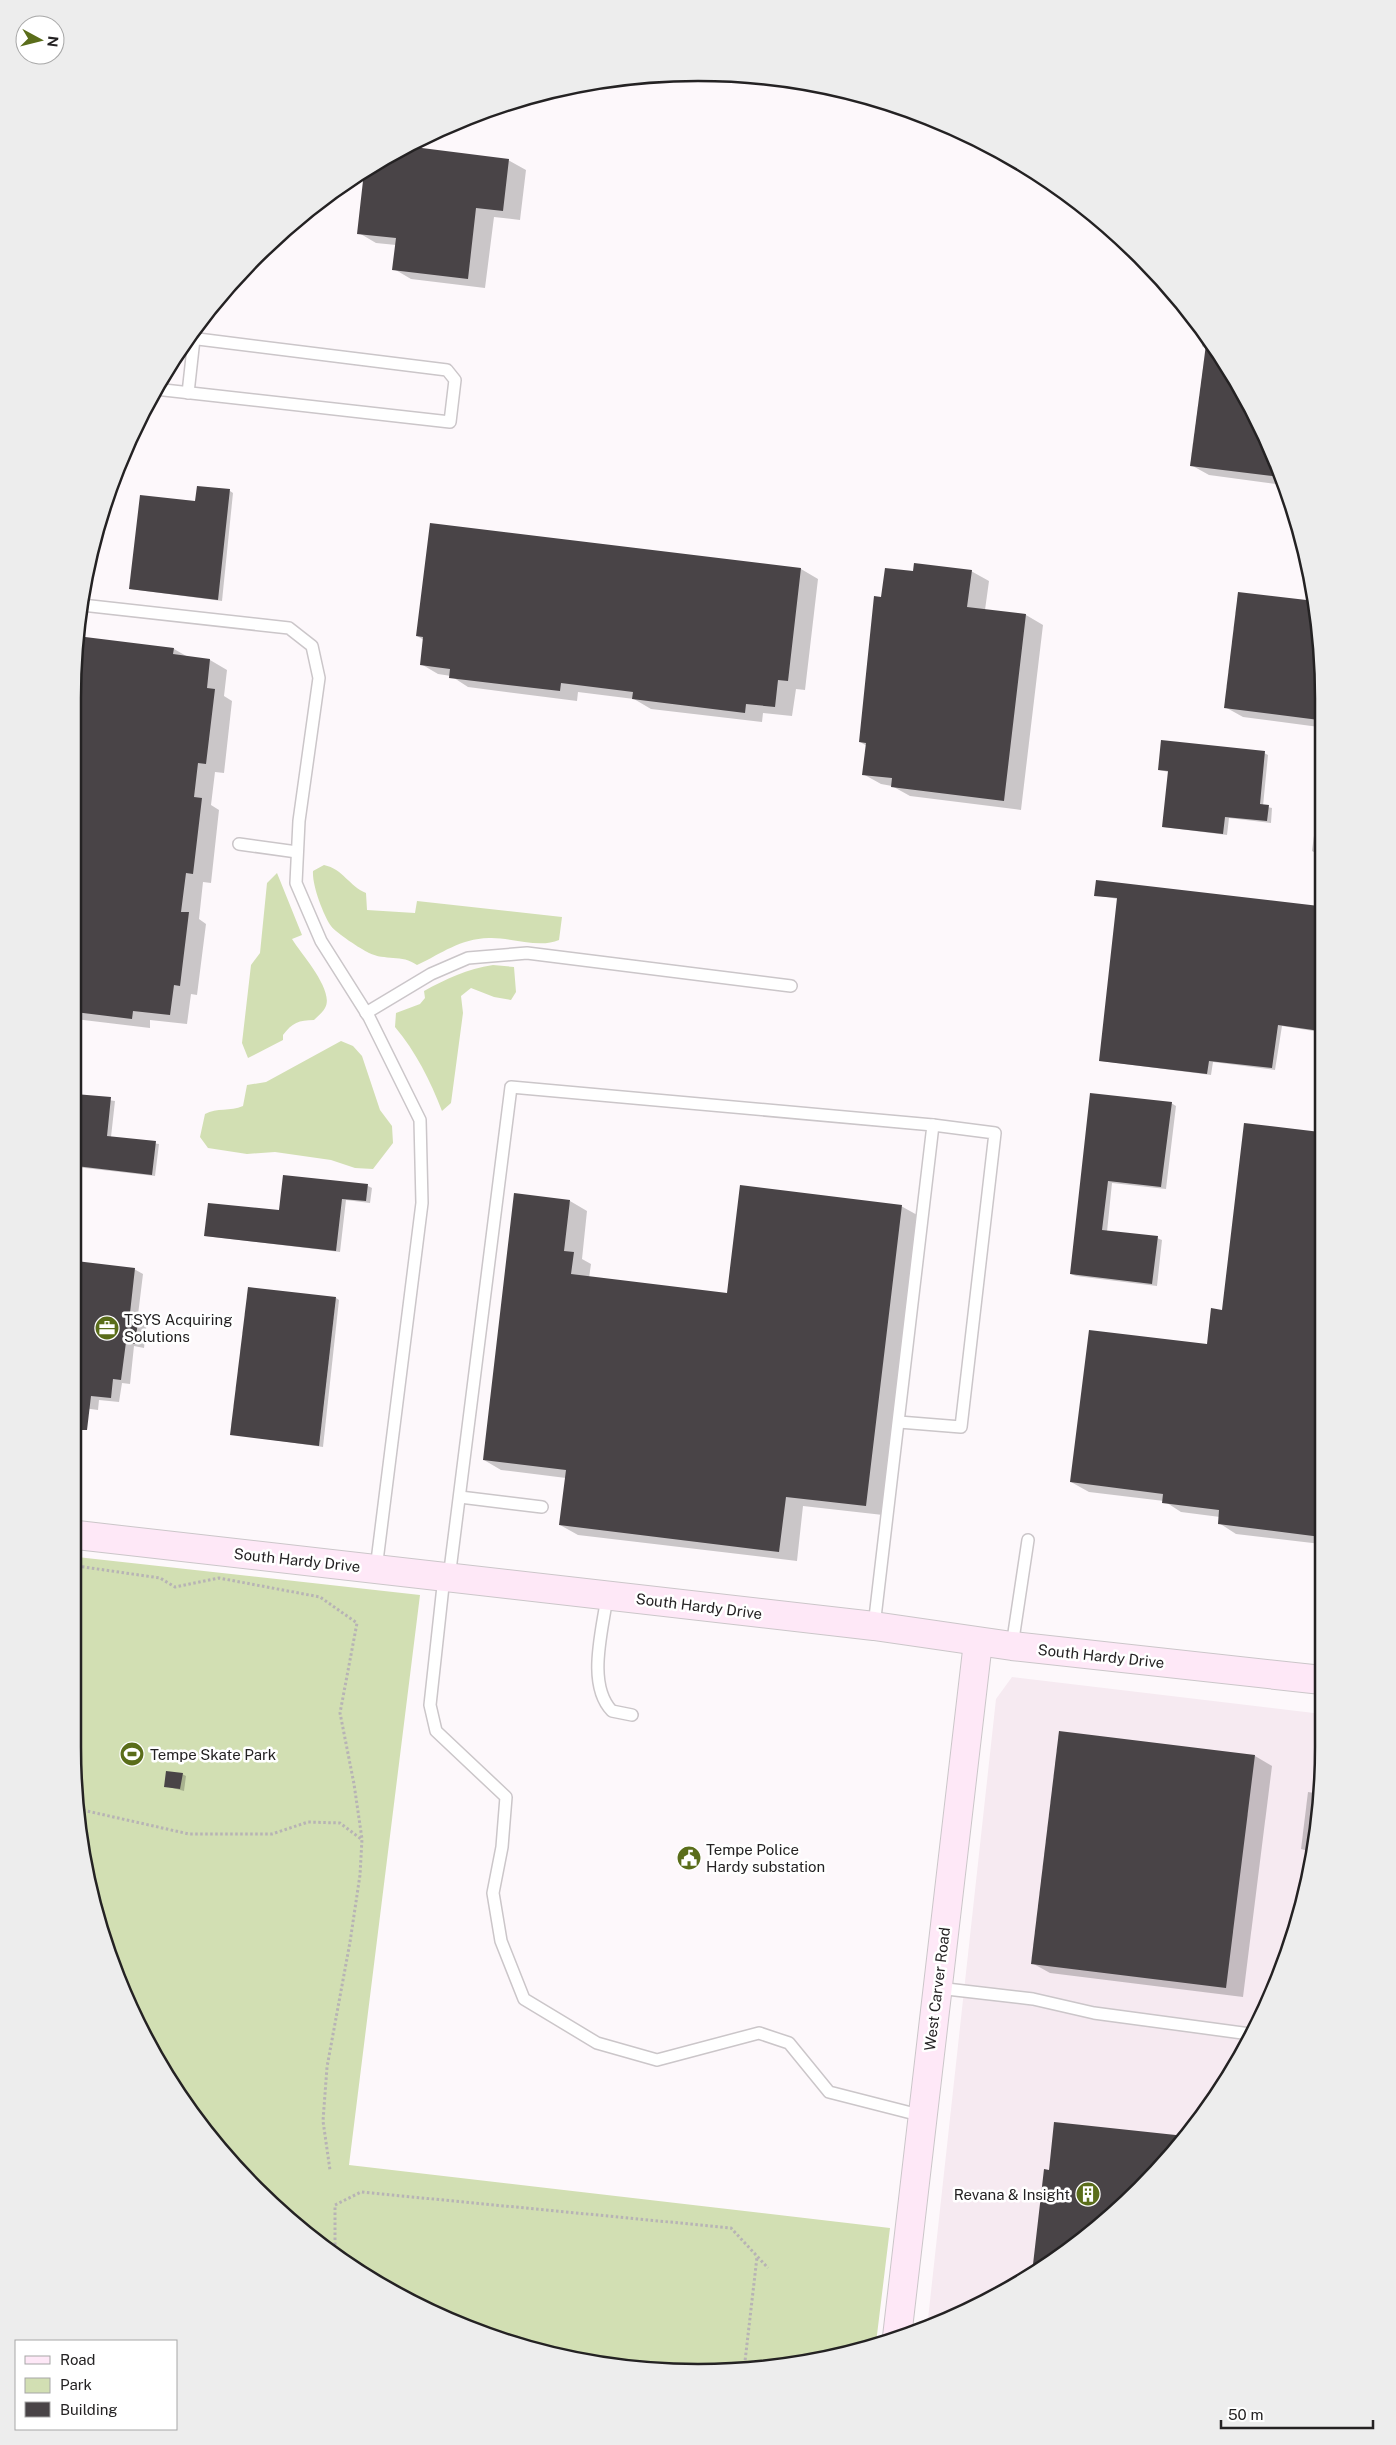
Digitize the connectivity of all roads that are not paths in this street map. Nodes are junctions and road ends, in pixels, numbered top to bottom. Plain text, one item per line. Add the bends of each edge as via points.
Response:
1 (197, 339) edge
2 (191, 346) edge
3 (164, 390) edge
4 (188, 393) junction
5 (89, 606) edge
6 (239, 844) dead end
7 (297, 852) junction
8 (791, 986) dead end
9 (366, 1013) junction
10 (933, 1125) junction
11 (899, 1422) junction
12 (460, 1497) junction
13 (542, 1507) dead end
14 (81, 1535) edge
15 (1028, 1540) dead end
16 (376, 1569) junction
17 (447, 1577) junction
18 (607, 1596) junction
19 (874, 1626) junction
20 (978, 1642) junction
21 (1012, 1646) junction
22 (1315, 1679) edge
23 (632, 1715) dead end
24 (938, 1988) junction
25 (1244, 2033) edge
26 (922, 2116) junction
27 (898, 2330) edge

1 - 4 lane via 447,370 455,380 450,422
2 - 4 lane
3 - 4 lane
5 - 7 lane via 289,628 312,646 319,678
6 - 7 lane
7 - 9 lane via 296,883 321,941
8 - 9 lane via 527,953 468,958 431,974
9 - 16 lane via 420,1120 422,1203
10 - 11 lane
10 - 11 lane via 995,1133 961,1428
10 - 12 lane via 511,1087
11 - 19 lane
12 - 13 lane
12 - 17 lane
14 - 16 street, South Hardy Drive
15 - 21 lane
16 - 17 street, South Hardy Drive
17 - 18 street, South Hardy Drive
17 - 26 lane via 430,1705 436,1731 506,1797 502,1847 493,1893 501,1941 524,2000 597,2043 657,2060 759,2033 788,2043 829,2092
18 - 19 street, South Hardy Drive
18 - 23 lane via 598,1687 612,1711
19 - 20 street, South Hardy Drive
20 - 21 street, South Hardy Drive
20 - 24 street, West Carver Road
21 - 22 street, South Hardy Drive
24 - 25 lane via 1033,1999 1094,2013
24 - 26 street, West Carver Road
26 - 27 street, West Carver Road

